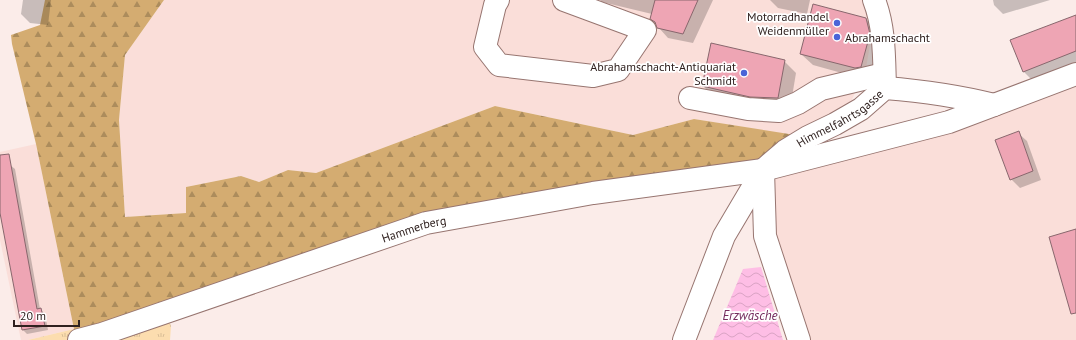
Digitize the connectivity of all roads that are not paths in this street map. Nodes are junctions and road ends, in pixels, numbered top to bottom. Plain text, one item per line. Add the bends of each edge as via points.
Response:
1 (498, 0) edge
2 (564, 0) edge
3 (874, 0) edge
4 (1076, 74) edge
5 (884, 81) junction
6 (690, 98) dead end
7 (994, 105) junction
8 (762, 170) junction
9 (78, 340) edge
10 (684, 340) edge
11 (799, 340) edge

1 - 2 street via 485,48 499,65 593,76 618,70 645,30
3 - 5 street via 882,35
4 - 7 street, Himmelfahrtsgasse
5 - 6 street via 821,89 798,104 779,111 748,109
5 - 7 street, Himmelfahrtsgasse via 919,91
5 - 8 street, Himmelfahrtsgasse via 861,109 785,151
7 - 8 street, Himmelfahrtsgasse via 949,122
8 - 9 street, Hammerberg via 593,193 426,223
8 - 10 street, Himmelfahrtsgasse via 724,236
8 - 11 street via 765,236

